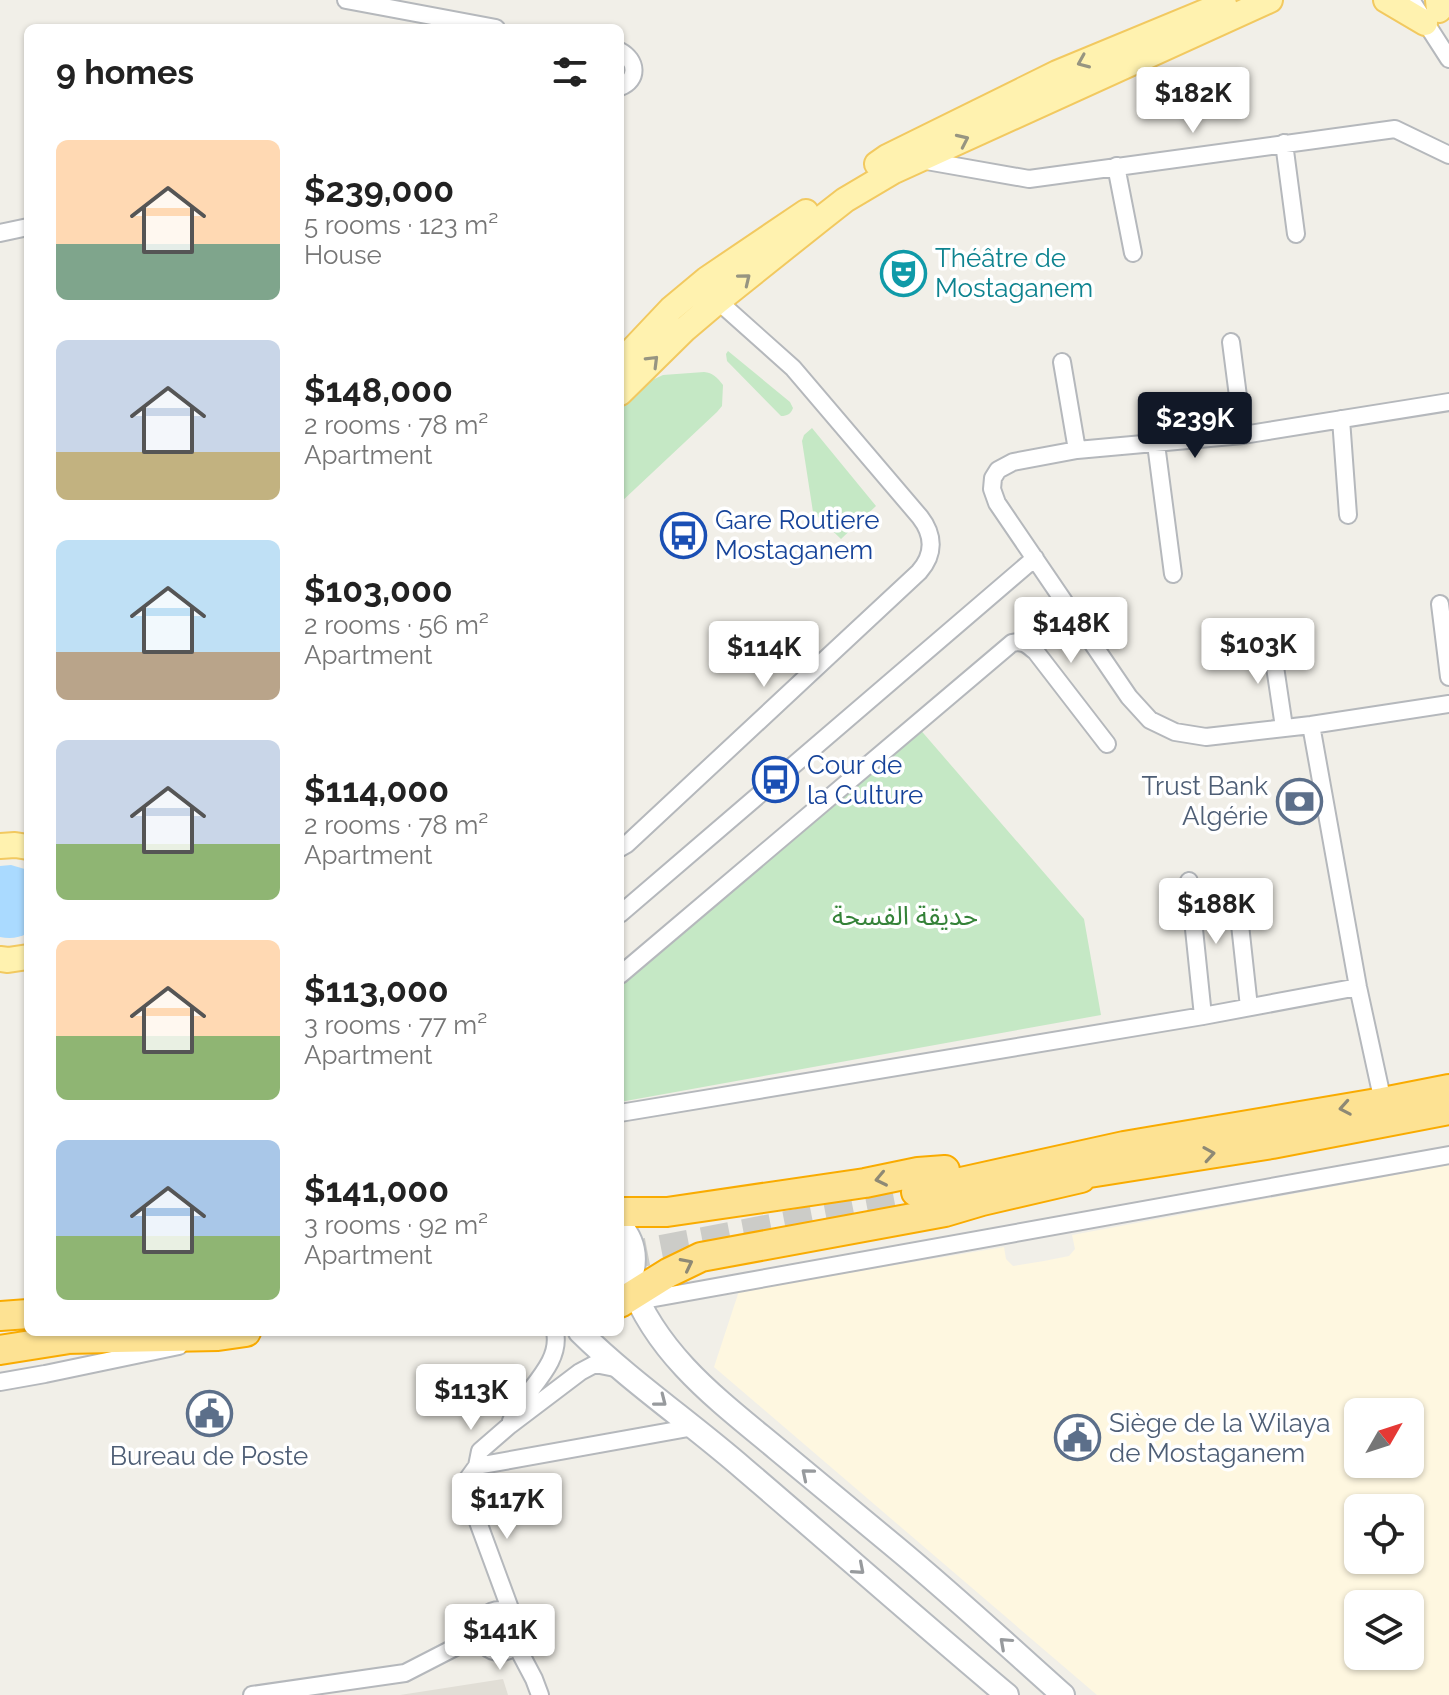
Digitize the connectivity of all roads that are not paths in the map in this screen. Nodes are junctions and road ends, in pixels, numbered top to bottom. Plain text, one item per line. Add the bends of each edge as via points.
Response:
1 (346, 0) edge
2 (1233, 0) edge
3 (1270, 0) edge
4 (1386, 0) edge
5 (1411, 0) edge
6 (1437, 12) edge
7 (475, 24) edge
8 (624, 54) edge
9 (1449, 59) edge
10 (624, 86) edge
11 (1284, 143) junction
12 (1449, 155) edge
13 (920, 160) junction
14 (1116, 166) junction
15 (24, 228) edge
16 (0, 233) edge
17 (1296, 234) dead end
18 (1133, 253) dead end
19 (718, 301) junction
20 (1231, 342) dead end
21 (624, 359) edge
22 (1062, 362) dead end
23 (624, 389) edge
24 (1449, 402) edge
25 (1341, 419) junction
26 (1243, 435) junction
27 (1156, 444) junction
28 (1077, 450) junction
29 (1348, 515) dead end
30 (1035, 558) junction
31 (1173, 574) dead end
32 (1440, 604) dead end
33 (1271, 640) dead end
34 (1449, 677) edge
35 (1449, 704) edge
36 (1311, 725) junction
37 (1284, 727) junction
38 (1107, 744) dead end
39 (624, 845) edge
40 (0, 846) edge
41 (24, 846) edge
42 (1189, 881) dead end
43 (1236, 888) dead end
44 (624, 911) edge
45 (624, 972) edge
46 (1358, 987) junction
47 (1249, 1007) junction
48 (1203, 1016) junction
49 (1449, 1089) edge
50 (1383, 1102) junction
51 (1449, 1110) edge
52 (624, 1112) edge
53 (1449, 1155) edge
54 (1128, 1156) junction
55 (916, 1196) tunnel mouth
56 (624, 1212) edge
57 (624, 1230) edge
58 (629, 1295) edge
59 (92, 1336) edge
60 (218, 1336) joint
61 (556, 1336) edge
62 (584, 1336) edge
63 (64, 1339) junction
64 (0, 1350) edge
65 (621, 1369) junction
66 (0, 1382) edge
67 (510, 1425) junction
68 (694, 1427) junction
69 (477, 1466) junction
70 (512, 1614) junction
71 (479, 1635) junction
72 (516, 1645) junction
73 (252, 1695) edge
74 (540, 1695) edge
75 (1007, 1695) edge
76 (1063, 1695) edge

1 - 7 street
2 -> 21 main road via 1057,73 887,157 707,279
13 -> 3 main road
4 - 6 main road
5 - 6 street
6 - 9 street
8 - 10 street via 634,68
11 - 12 street via 1395,129
11 - 14 street
11 - 17 street
13 - 14 street via 1029,179
19 -> 13 main road via 845,200
14 - 18 street
15 - 16 street
23 -> 19 main road
19 - 39 street via 793,368 927,525 930,556 919,572
20 - 26 street
22 - 28 street
24 - 25 street
25 - 26 street
25 - 29 street
26 - 27 street
27 - 28 street
27 - 31 street
28 - 30 street via 1013,462 993,478 997,503
30 - 37 street via 1150,720 1175,732 1206,737
30 - 44 street
32 - 34 street
33 - 37 street
35 - 36 street
36 - 37 street
36 - 46 street
38 - 45 street via 1036,652 1019,641 1012,643
40 - 41 main road
42 - 48 street
43 - 47 street
46 - 47 street
46 - 50 street
47 - 48 street
48 - 52 street
49 - 50 highway
50 -> 54 highway
54 -> 51 highway via 1272,1144
53 - 58 street
54 - 55 highway
54 -> 56 highway via 918,1172 667,1212
58 -> 54 highway via 701,1257 945,1212
57 - 58 main road via 635,1264
76 -> 58 main road via 913,1561 718,1400 666,1348
59 - 63 highway
60 - 63 highway
60 - 66 street
61 - 67 street via 555,1354
62 - 65 main road
63 - 64 highway
65 - 67 street via 595,1364
65 -> 68 main road
67 - 69 street via 480,1451
68 - 69 street
68 -> 75 main road
69 - 70 street via 464,1484
70 - 71 street via 489,1614
70 - 72 street via 521,1635
71 - 72 street via 490,1650
71 - 73 street via 405,1673
72 - 74 street

